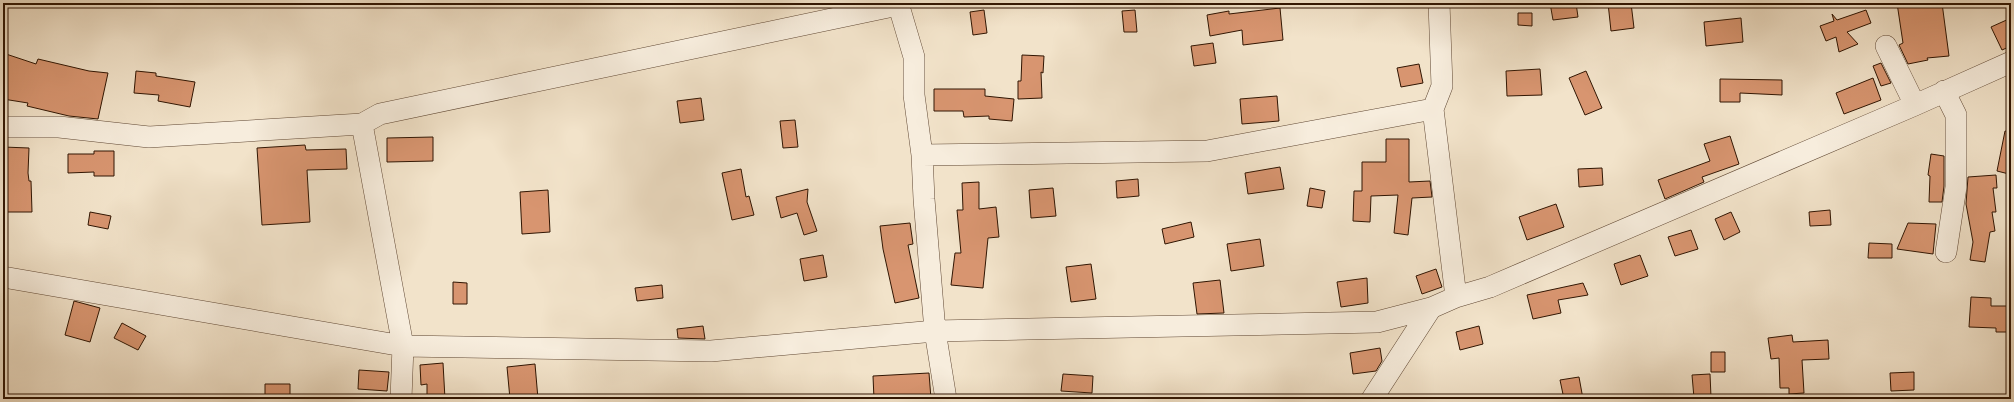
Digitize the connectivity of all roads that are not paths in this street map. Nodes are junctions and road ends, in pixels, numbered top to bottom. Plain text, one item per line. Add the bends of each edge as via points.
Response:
1 (1439, 3) edge
2 (898, 4) edge
3 (1886, 46) dead end
4 (2011, 62) edge
5 (1944, 91) junction
6 (1916, 105) junction
7 (1433, 109) junction
8 (362, 124) junction
9 (3, 127) edge
10 (922, 155) junction
11 (1946, 252) dead end
12 (3, 277) edge
13 (1456, 297) junction
14 (1431, 308) junction
15 (935, 331) junction
16 (403, 346) junction
17 (401, 399) edge
18 (946, 399) edge
19 (1372, 399) edge

1 - 7 street via 1442,86
2 - 8 street via 380,114
2 - 10 street via 914,57 914,95
3 - 6 street
4 - 5 street
5 - 6 street
5 - 11 street via 1956,115 1956,187
6 - 13 street via 1490,287
7 - 10 street via 1207,151
7 - 13 street
8 - 9 street via 149,137 59,127
8 - 16 street
10 - 15 street
12 - 16 street
13 - 14 street
14 - 15 street via 1377,322
14 - 19 street
15 - 16 street via 710,351
15 - 18 street
16 - 17 street

